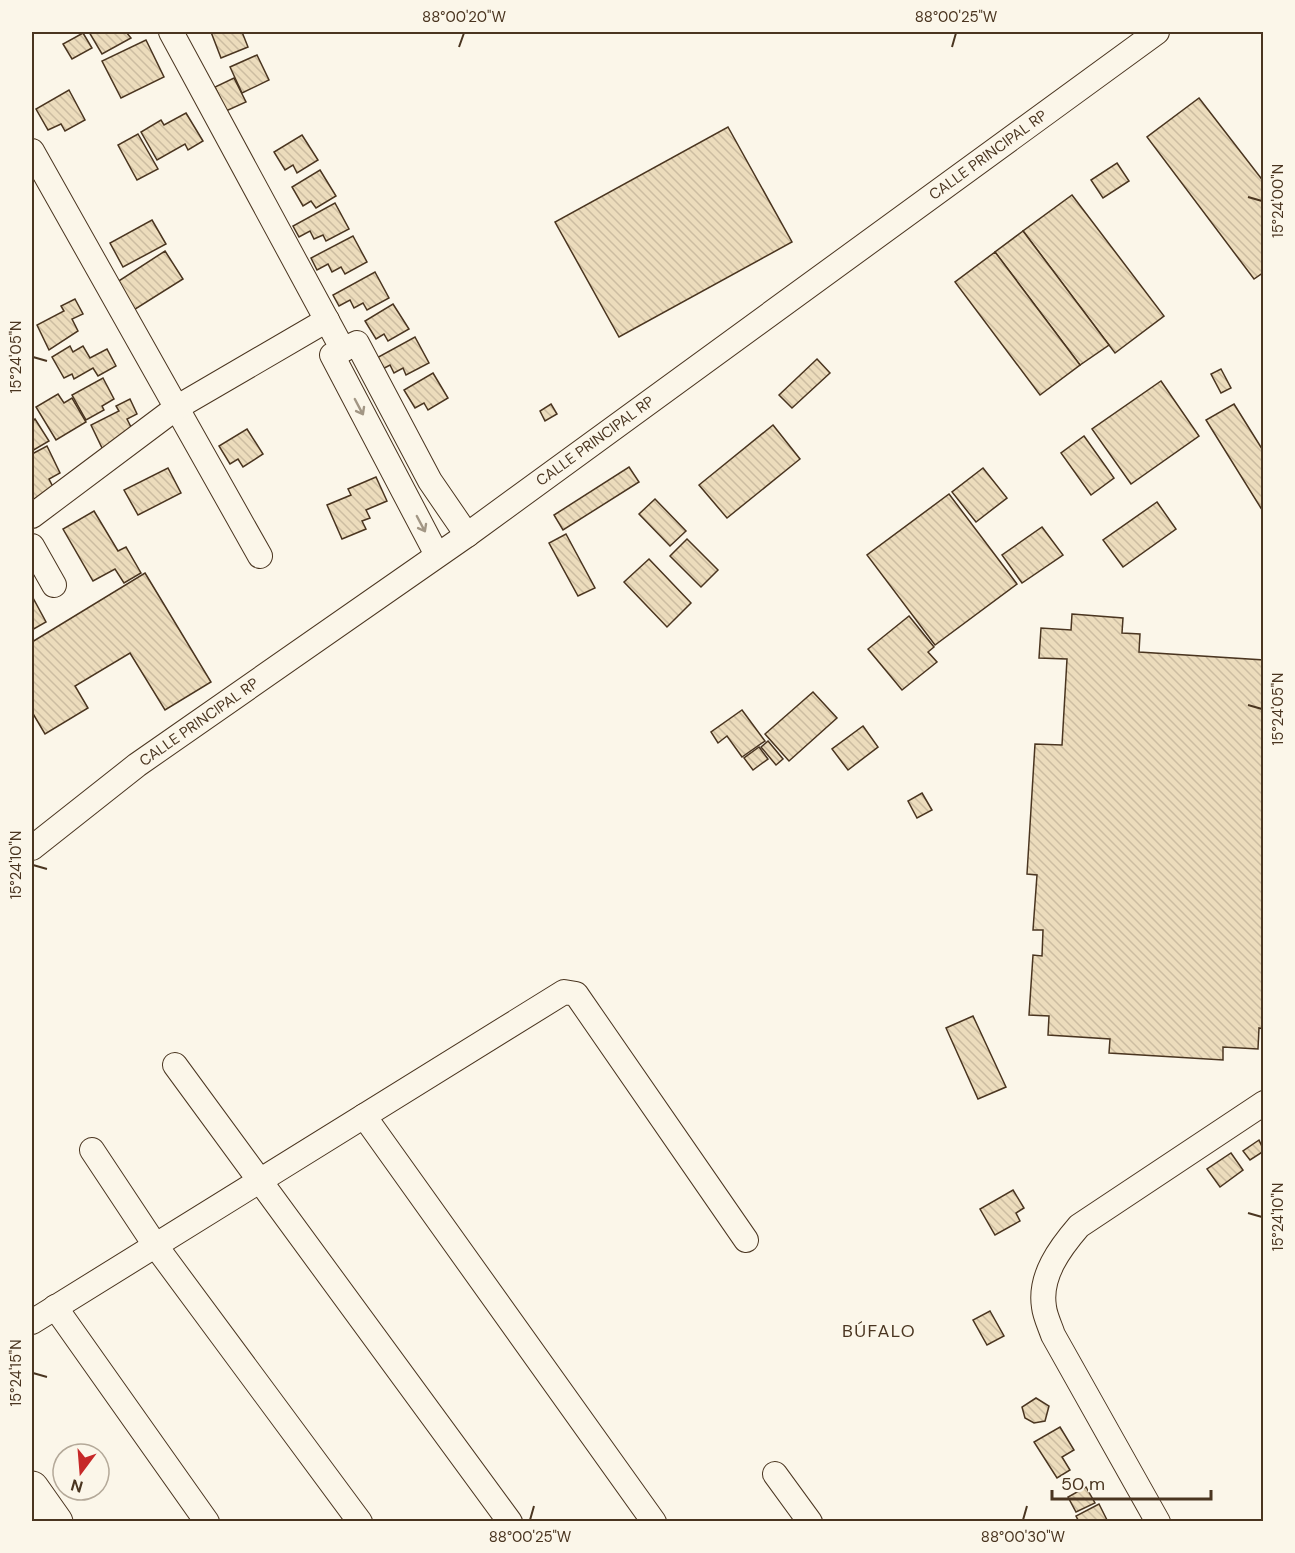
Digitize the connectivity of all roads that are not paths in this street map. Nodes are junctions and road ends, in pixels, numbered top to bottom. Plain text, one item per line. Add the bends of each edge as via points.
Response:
1 (171, 32) edge
2 (1157, 32) edge
3 (32, 151) edge
4 (327, 320) junction
5 (344, 349) junction
6 (176, 408) junction
7 (32, 516) edge
8 (467, 535) junction
9 (32, 546) edge
10 (437, 555) junction
11 (260, 556) dead end
12 (54, 585) dead end
13 (32, 848) edge
14 (175, 1065) dead end
15 (1263, 1103) edge
16 (364, 1116) junction
17 (92, 1150) dead end
18 (259, 1181) junction
19 (746, 1240) dead end
20 (154, 1245) junction
21 (55, 1307) junction
22 (32, 1322) edge
23 (775, 1474) dead end
24 (32, 1488) edge
25 (45, 1521) edge
26 (207, 1521) edge
27 (360, 1521) edge
28 (510, 1521) edge
29 (654, 1521) edge
30 (810, 1521) edge
31 (1158, 1521) edge

1 - 4 street
2 - 8 street, CALLE PRINCIPAL RP
3 - 6 street
4 - 5 street
4 - 6 street
5 - 8 street
5 -> 10 street
6 - 7 street
6 - 11 street
8 - 10 street, CALLE PRINCIPAL RP
9 - 12 street
10 - 13 street, CALLE PRINCIPAL RP via 137,765
14 - 18 street
15 - 31 street via 1078,1226 1059,1250 1046,1279 1044,1307 1053,1335
16 - 18 street
16 - 19 street via 570,991 576,994
16 - 29 street
17 - 20 street
18 - 20 street
18 - 28 street
20 - 21 street
20 - 27 street
21 - 22 street
21 - 26 street
23 - 30 street
24 - 25 highway

